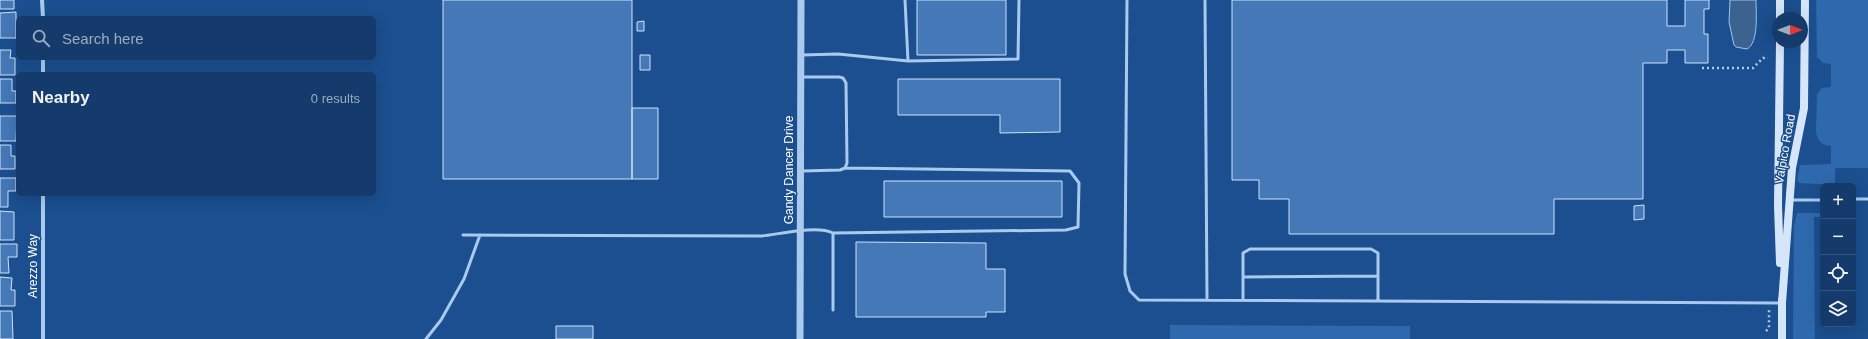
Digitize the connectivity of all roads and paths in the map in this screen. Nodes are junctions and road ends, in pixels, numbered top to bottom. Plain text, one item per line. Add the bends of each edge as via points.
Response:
1 (42, 0) edge
2 (801, 0) edge
3 (905, 0) edge
4 (1019, 0) edge
5 (1128, 0) edge
6 (1205, 0) edge
7 (1780, 0) edge
8 (1805, 0) edge
9 (1780, 12) edge
10 (43, 16) edge
11 (1780, 48) edge
12 (800, 55) junction
13 (1768, 58) dead end
14 (43, 60) edge
15 (908, 61) junction
16 (1702, 68) dead end
17 (43, 72) edge
18 (800, 77) junction
19 (845, 168) junction
20 (800, 171) junction
21 (43, 196) edge
22 (1856, 199) edge
23 (1868, 199) edge
24 (1789, 200) junction
25 (1820, 200) edge
26 (801, 231) junction
27 (833, 233) junction
28 (463, 236) dead end
29 (480, 236) junction
30 (1378, 276) junction
31 (1243, 277) junction
32 (1206, 298) junction
33 (1243, 299) junction
34 (1378, 300) junction
35 (1769, 301) junction
36 (1782, 303) junction
37 (834, 310) dead end
38 (1766, 331) dead end
39 (43, 339) edge
40 (426, 339) edge
41 (800, 339) edge
42 (1782, 339) edge

1 - 10 street
2 - 12 street, Gandy Dancer Drive
3 - 15 lane
4 - 15 lane via 1018,59
5 - 32 lane via 1125,274 1130,291 1139,300
6 - 32 lane
7 - 9 main road
8 - 24 main road, Valpico Road via 1804,108 1793,160
11 - 36 main road, Valpico Road via 1778,206
12 - 15 lane via 838,54
12 - 18 street, Gandy Dancer Drive
13 - 16 path via 1763,58 1753,68
14 - 17 street
18 - 19 lane via 839,77 846,83
18 - 20 street, Gandy Dancer Drive
19 - 20 lane
19 - 27 lane via 1070,171 1079,183 1078,227 1066,230
20 - 26 street, Gandy Dancer Drive
21 - 39 street, Arezzo Way
22 - 23 lane
24 - 25 lane
24 - 36 main road, Valpico Road
26 - 27 lane
26 - 29 lane via 762,236
26 - 41 street, Gandy Dancer Drive
27 - 37 lane
28 - 29 lane
29 - 40 lane via 464,279 441,320
30 - 31 lane
30 - 31 lane via 1378,253 1371,249 1250,249 1243,253
30 - 34 lane
31 - 33 lane
32 - 33 lane
33 - 34 lane
34 - 35 lane
35 - 36 lane
35 - 38 path via 1769,328
36 - 42 main road, Valpico Road

